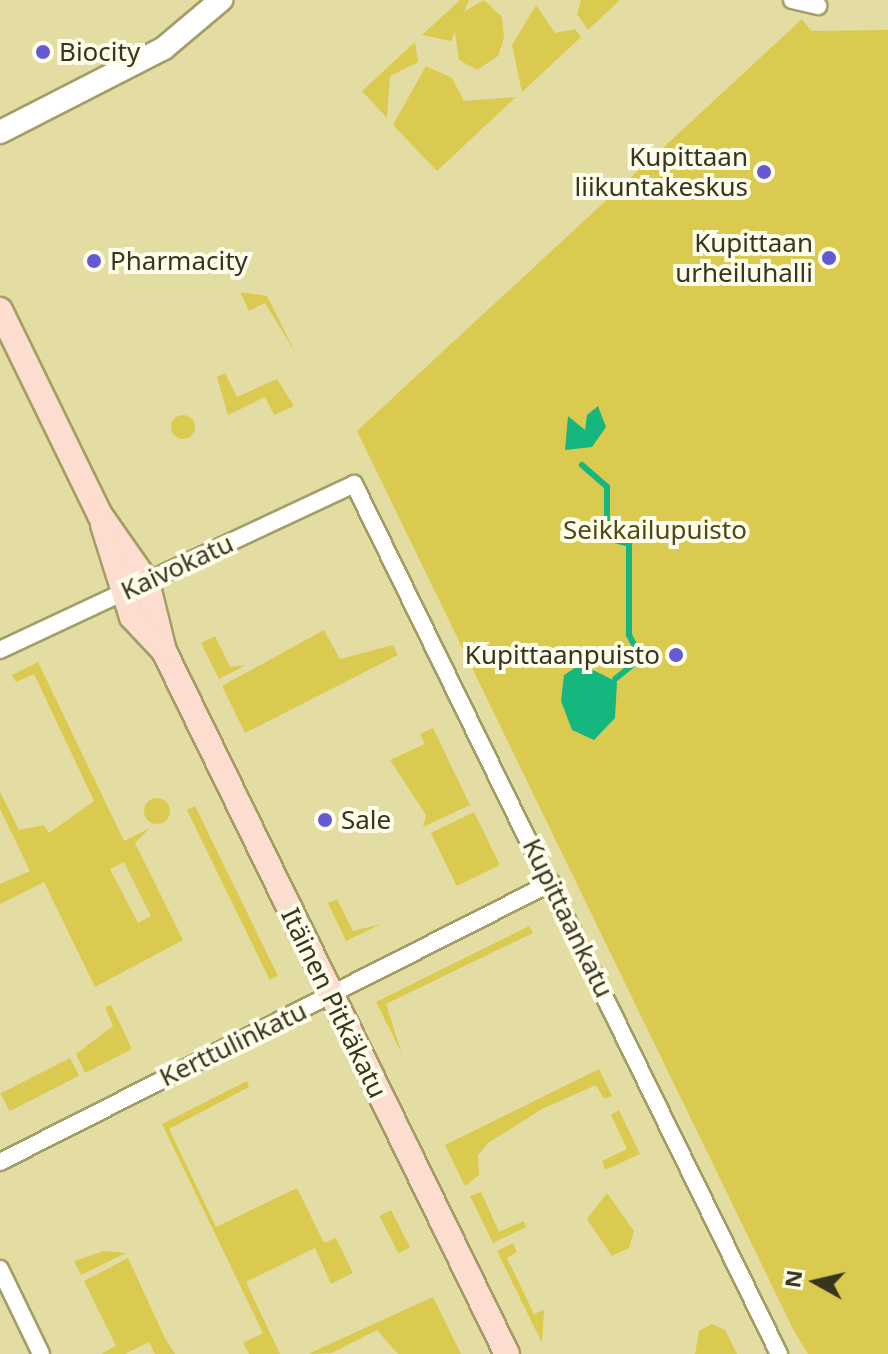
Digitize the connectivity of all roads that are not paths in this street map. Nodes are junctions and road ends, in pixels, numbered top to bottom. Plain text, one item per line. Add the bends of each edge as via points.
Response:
1 (221, 0) edge
2 (792, 0) edge
3 (818, 6) dead end
4 (0, 132) edge
5 (0, 310) edge
6 (354, 484) joint
7 (100, 515) junction
8 (147, 582) junction
9 (123, 591) junction
10 (0, 650) edge
11 (164, 651) junction
12 (551, 883) junction
13 (330, 995) junction
14 (0, 1162) edge
15 (0, 1269) edge
16 (41, 1354) edge
17 (507, 1354) edge
18 (779, 1354) edge

1 - 4 street via 164,48
2 - 3 street
5 - 7 main road, Itäinen Pitkäkatu
6 - 8 street, Kaivokatu
6 - 12 street, Kupittaankatu
7 - 8 main road, Itäinen Pitkäkatu
7 - 9 main road, Itäinen Pitkäkatu
8 - 9 street, Kaivokatu
8 - 11 main road, Itäinen Pitkäkatu
9 - 10 street, Kaivokatu
9 - 11 main road, Itäinen Pitkäkatu via 132,617
11 - 13 main road, Itäinen Pitkäkatu
12 - 13 street, Kerttulinkatu
12 - 18 street, Kupittaankatu
13 - 14 street, Kerttulinkatu
13 - 17 main road, Itäinen Pitkäkatu
15 - 16 street

